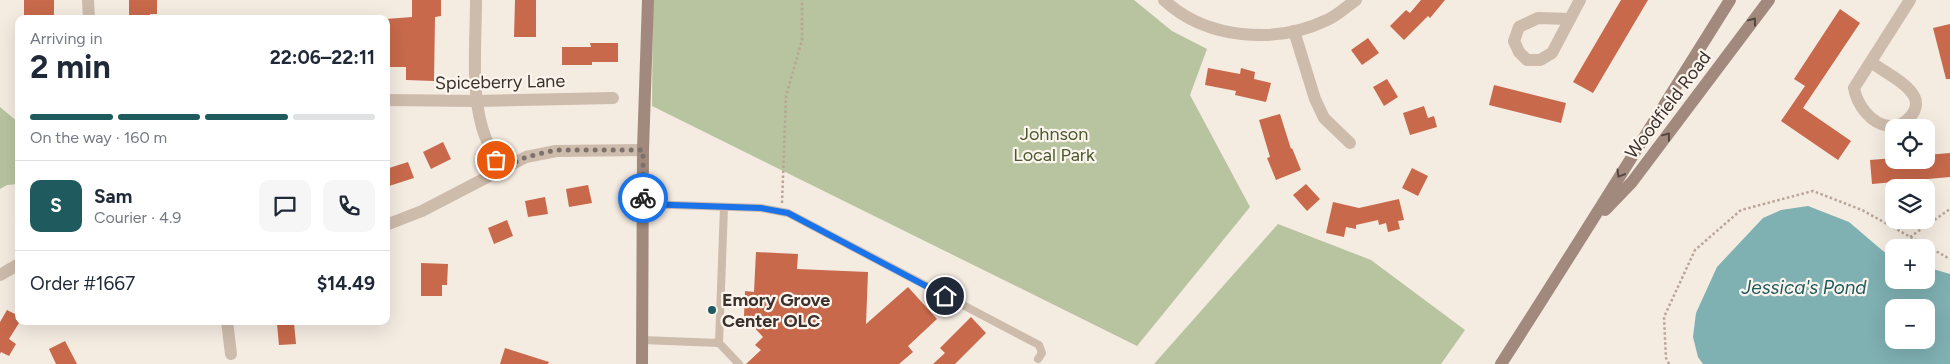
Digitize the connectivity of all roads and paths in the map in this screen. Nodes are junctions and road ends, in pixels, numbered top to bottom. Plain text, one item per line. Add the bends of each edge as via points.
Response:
1 (88, 0) edge
2 (476, 0) edge
3 (648, 0) edge
4 (802, 0) edge
5 (1164, 0) edge
6 (1356, 0) edge
7 (1580, 0) edge
8 (1730, 0) edge
9 (1769, 0) edge
10 (1910, 0) edge
11 (89, 15) edge
12 (1570, 19) dead end
13 (1294, 31) junction
14 (1871, 62) junction
15 (613, 98) dead end
16 (390, 100) edge
17 (477, 101) junction
18 (1350, 143) dead end
19 (643, 150) junction
20 (501, 169) junction
21 (643, 204) junction
22 (724, 207) junction
23 (1950, 209) edge
24 (782, 212) junction
25 (390, 223) edge
26 (1590, 226) junction
27 (1910, 237) junction
28 (1950, 259) edge
29 (15, 266) edge
30 (0, 275) edge
31 (227, 325) edge
32 (642, 340) junction
33 (719, 343) junction
34 (231, 354) dead end
35 (1038, 359) dead end
36 (1668, 363) edge
37 (642, 364) edge
38 (739, 364) edge
39 (1501, 364) edge
40 (1662, 364) edge

1 - 11 street
2 - 17 street
3 - 19 main road
4 - 24 path via 802,40 786,96
5 - 13 street via 1177,13 1217,30 1260,36
6 - 13 street via 1328,20
7 - 12 street
8 -> 26 main road, Woodfield Road
26 -> 9 main road, Woodfield Road via 1632,182
10 - 14 street
13 - 18 street via 1324,118
14 - 14 street via 1854,88 1856,98 1867,114 1878,122 1897,126 1914,113 1915,98 1909,89
15 - 17 street, Spiceberry Lane
16 - 17 street, Spiceberry Lane
17 - 20 street via 482,128
19 - 20 street via 556,150 526,157
19 - 21 main road
20 - 25 street via 422,211
21 - 22 lane
21 - 32 main road
22 - 24 lane
22 - 33 lane
23 - 27 path
24 - 35 lane via 1039,345 1042,353
26 - 39 main road, Woodfield Road
27 - 28 path
27 - 36 path via 1862,210 1813,191 1741,210 1695,250 1664,317
29 - 30 street
31 - 34 street
32 - 33 lane
32 - 37 main road
33 - 38 lane
36 - 40 path

